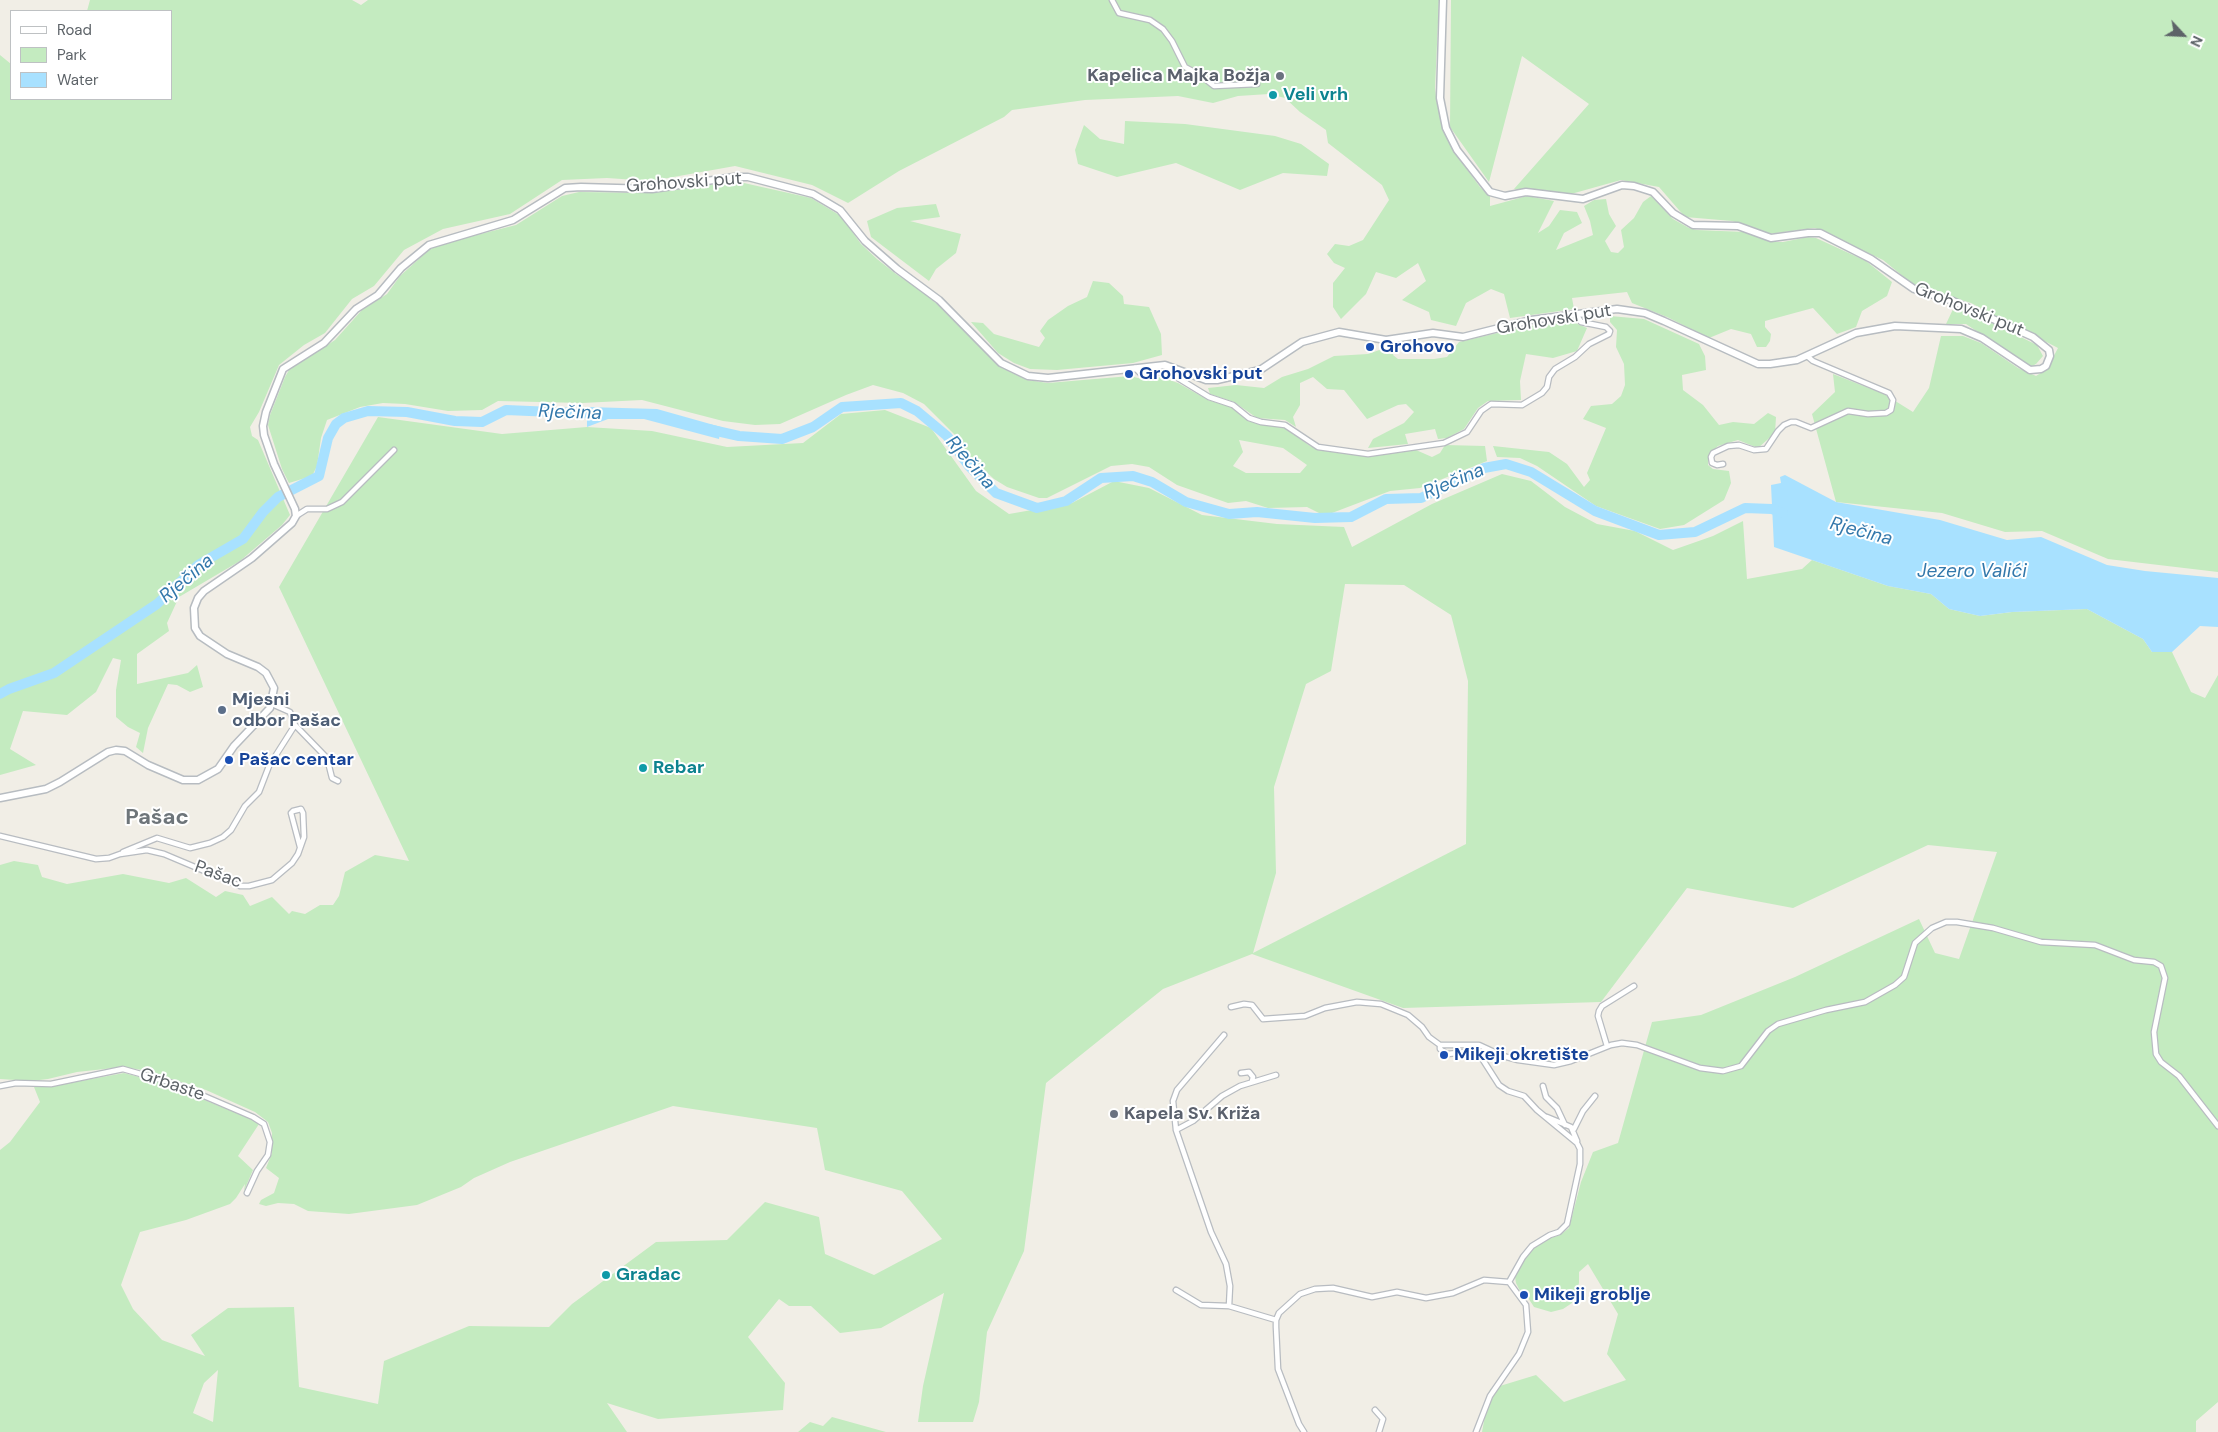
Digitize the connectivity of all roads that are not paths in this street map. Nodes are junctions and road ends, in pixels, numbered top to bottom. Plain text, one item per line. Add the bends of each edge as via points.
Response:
1 (1112, 0) edge
2 (1443, 0) edge
3 (1257, 84) dead end
4 (1576, 314) junction
5 (1807, 356) junction
6 (1135, 368) junction
7 (394, 450) dead end
8 (1723, 464) dead end
9 (296, 516) junction
10 (272, 704) junction
11 (295, 725) junction
12 (338, 781) dead end
13 (0, 798) edge
14 (0, 836) edge
15 (300, 847) junction
16 (120, 854) junction
17 (1634, 986) dead end
18 (1231, 1007) dead end
19 (1224, 1036) dead end
20 (1440, 1045) junction
21 (1607, 1046) junction
22 (1241, 1073) dead end
23 (1276, 1075) dead end
24 (1252, 1081) junction
25 (0, 1086) edge
26 (1543, 1086) dead end
27 (1595, 1096) dead end
28 (1546, 1117) junction
29 (1565, 1125) junction
30 (2218, 1126) edge
31 (1574, 1129) junction
32 (1176, 1130) junction
33 (1577, 1143) junction
34 (246, 1194) dead end
35 (1509, 1282) junction
36 (1176, 1290) dead end
37 (1229, 1306) junction
38 (1276, 1320) junction
39 (1375, 1410) dead end
40 (1304, 1432) edge
41 (1379, 1432) edge
42 (1476, 1432) edge

1 - 3 street via 1119,13 1150,20 1163,30 1185,67 1214,86
2 - 5 main road, Grohovski put via 1440,98 1446,128 1457,150 1490,192 1505,196 1526,192 1583,199 1622,185 1634,186 1653,192 1673,213 1693,224 1738,226 1771,238 1820,234 1871,259 1914,289 1953,301 2033,337 2046,345 2050,356 2041,370 2030,370 1967,331 1895,326 1856,332
4 - 5 main road, Grohovski put via 1617,309 1645,314 1758,364
4 - 6 main road, Grohovski put via 1512,324 1463,337 1433,333 1386,340 1339,332 1302,342 1260,370 1216,380 1206,380 1170,366
4 - 6 street via 1581,322 1606,327 1610,331 1555,369 1542,393 1522,406 1491,404 1481,411 1467,432 1444,442 1368,454 1318,447 1285,425 1249,418 1233,405 1210,397 1172,375 1140,373
5 - 8 street via 1889,393 1893,400 1891,410 1868,414 1848,411 1811,428 1796,422 1784,424 1766,449 1754,450 1739,445 1713,453 1712,463
6 - 9 main road, Grohovski put via 1048,378 1028,376 1010,369 939,300 865,241 840,210 812,194 734,176 652,189 565,188 512,220 428,245 401,268 378,295 356,309 324,343 283,369 263,426
7 - 9 street via 342,502 327,509 307,508
9 - 10 main road via 252,558 204,591 198,598 193,617 195,628 209,644 266,673 274,688
10 - 11 street via 290,712
10 - 13 main road via 218,769 206,778 183,780 125,751 116,750 46,789
11 - 12 street via 325,756 332,778
11 - 16 street, Pašac via 269,766 259,792 245,806 232,830 223,837 190,848 157,838
14 - 16 street, Pašac via 96,859
15 - 15 street, Pašac via 292,811 301,809 305,833
15 - 16 street, Pašac via 279,876 249,886 230,884 164,854 147,850
17 - 21 street via 1599,1011
18 - 20 street via 1252,1005 1263,1019 1305,1016 1325,1008 1357,1002 1380,1004 1408,1015
19 - 32 street via 1177,1090 1173,1102
20 - 21 street via 1479,1045 1518,1060 1554,1065 1570,1062
20 - 28 street via 1447,1054 1468,1052 1478,1056 1499,1085 1524,1096
21 - 30 street via 1622,1042 1700,1068 1723,1072 1734,1069 1745,1062 1768,1031 1778,1024 1865,1002 1895,985 1906,972 1915,943 1932,928 1946,922 1957,922 1993,928 2041,942 2095,945 2161,966 2165,978 2154,1032 2156,1054 2160,1062 2179,1076
22 - 24 street via 1249,1072
23 - 24 street
24 - 32 street via 1222,1096 1193,1121
25 - 34 street, Grbaste via 5,1083 51,1084 123,1069 176,1084 253,1117 264,1124 270,1142 268,1155
26 - 29 street via 1546,1097 1557,1108
27 - 31 street
28 - 29 street
28 - 33 street
29 - 31 street
31 - 33 street
32 - 37 street via 1211,1232 1226,1264
33 - 35 street via 1580,1164 1567,1224 1532,1246
35 - 38 street via 1484,1280 1453,1293 1426,1298 1397,1292 1372,1297 1333,1288 1315,1289 1300,1294 1284,1306
35 - 42 street via 1526,1305 1528,1332 1519,1354 1490,1396
36 - 37 street via 1201,1305
37 - 38 street
38 - 40 street via 1278,1369
39 - 41 street via 1384,1419

